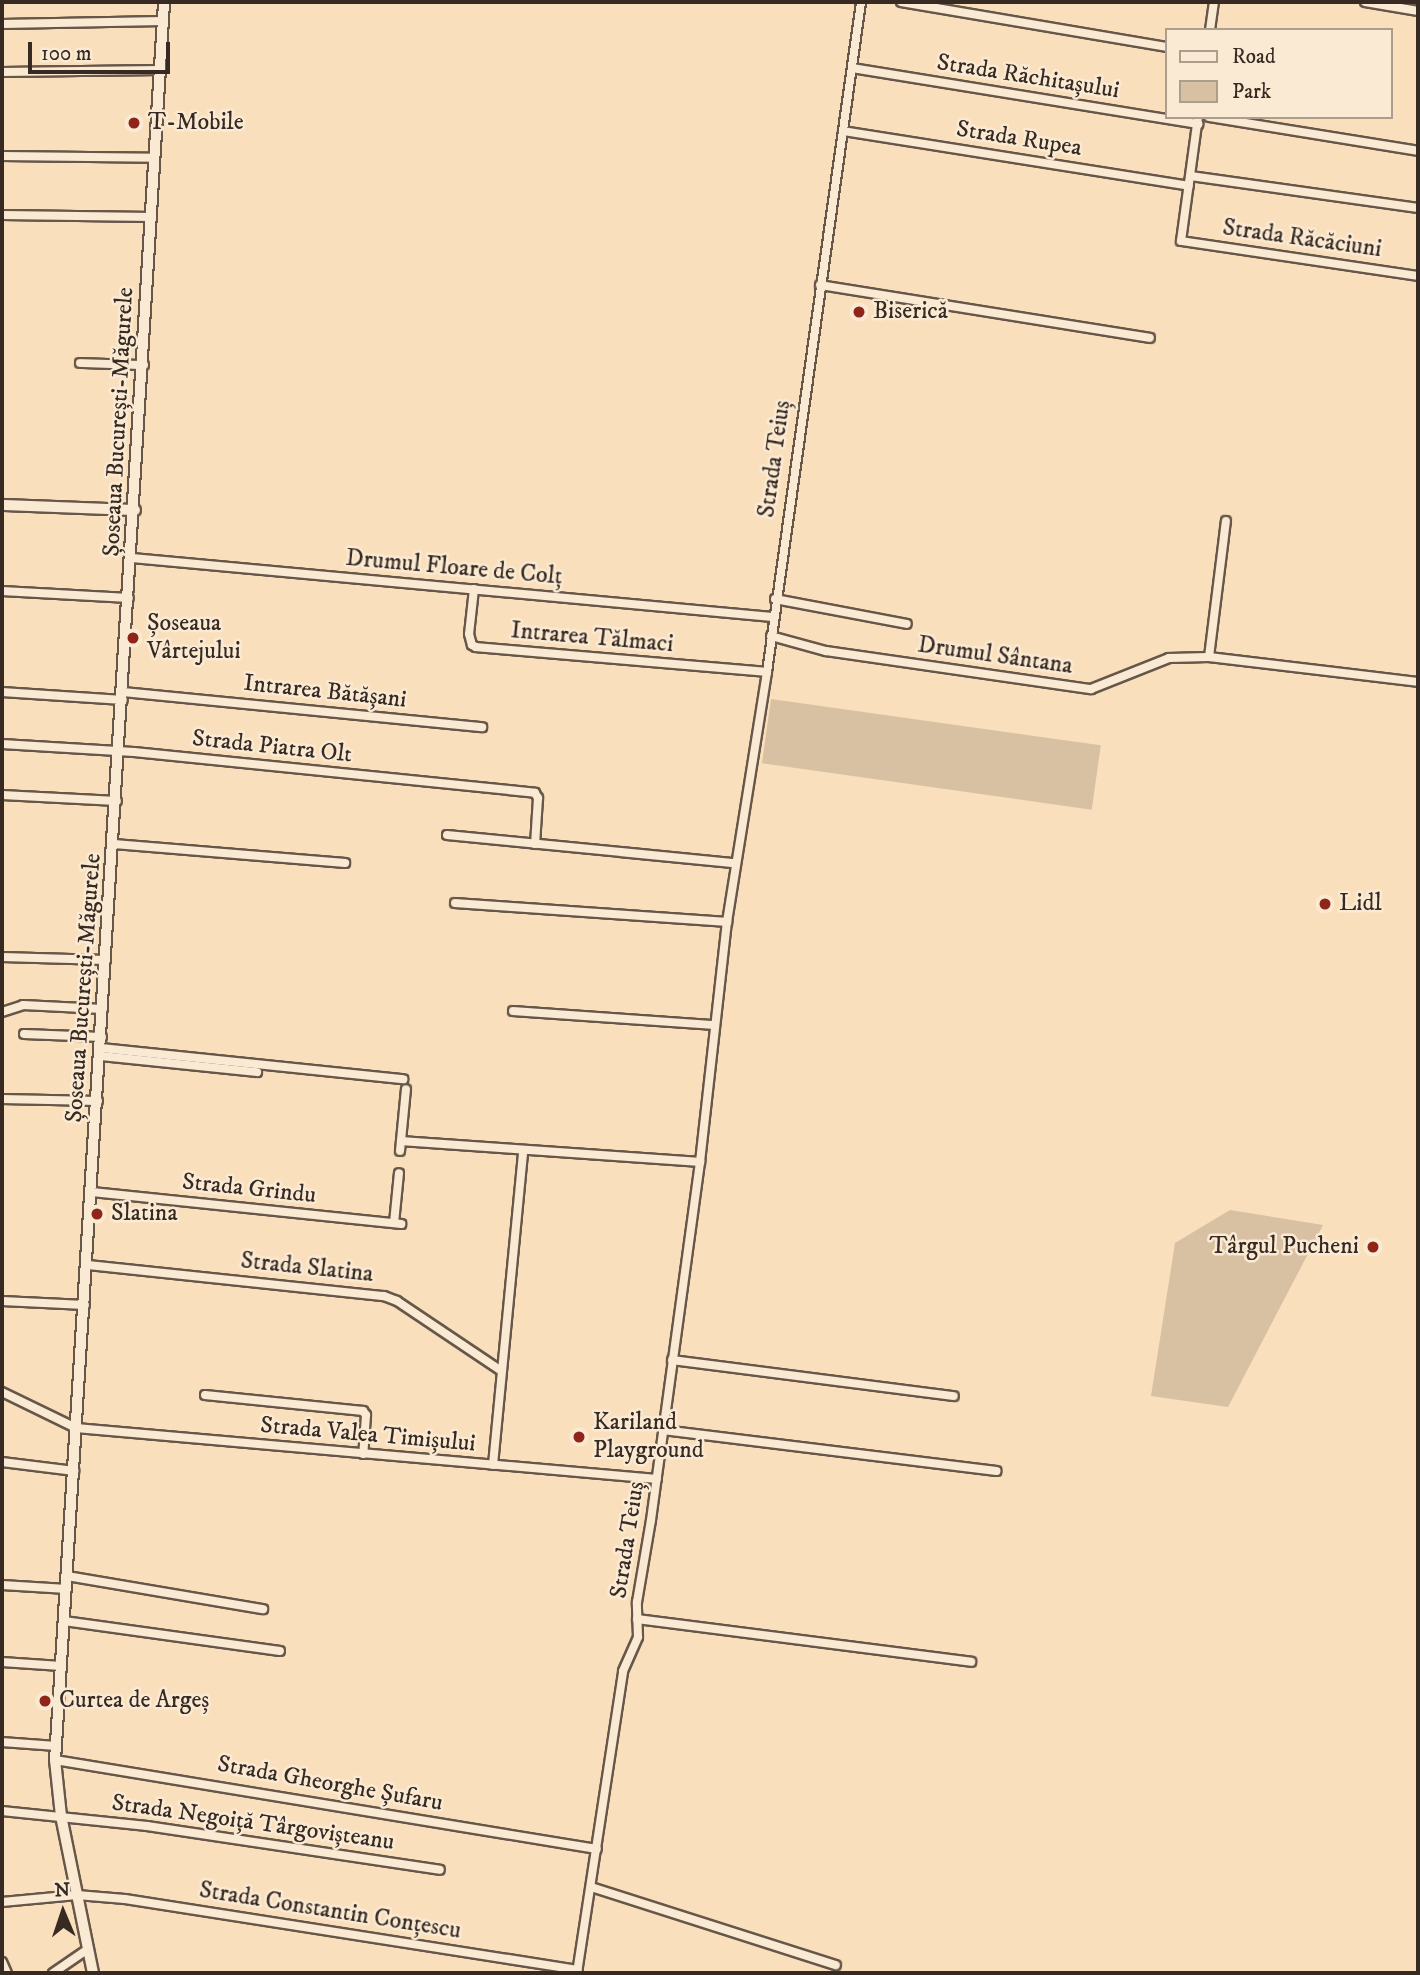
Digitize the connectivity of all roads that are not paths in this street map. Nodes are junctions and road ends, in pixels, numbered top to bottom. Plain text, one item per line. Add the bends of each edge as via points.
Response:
1 (164, 2) edge
2 (861, 2) edge
3 (901, 2) edge
4 (1213, 2) edge
5 (1365, 2) edge
6 (1418, 11) edge
7 (163, 21) junction
8 (2, 24) edge
9 (1210, 28) edge
10 (1164, 47) edge
11 (852, 68) junction
12 (161, 69) junction
13 (2, 72) edge
14 (1164, 115) edge
15 (1221, 119) edge
16 (1198, 120) edge
17 (843, 131) junction
18 (1418, 151) edge
19 (2, 156) edge
20 (155, 158) junction
21 (1190, 181) junction
22 (1418, 208) edge
23 (2, 215) edge
24 (152, 217) junction
25 (1418, 276) edge
26 (820, 285) junction
27 (1150, 338) dead end
28 (80, 363) dead end
29 (144, 365) junction
30 (2, 505) edge
31 (135, 510) junction
32 (1226, 521) dead end
33 (132, 558) junction
34 (474, 589) junction
35 (2, 591) edge
36 (130, 598) junction
37 (775, 599) junction
38 (772, 617) junction
39 (907, 624) dead end
40 (771, 636) junction
41 (1209, 657) junction
42 (766, 672) junction
43 (1418, 682) edge
44 (2, 692) edge
45 (123, 696) junction
46 (482, 727) dead end
47 (2, 744) edge
48 (120, 751) junction
49 (2, 795) edge
50 (117, 801) junction
51 (447, 835) dead end
52 (114, 844) junction
53 (535, 844) junction
54 (345, 863) dead end
55 (735, 863) junction
56 (456, 903) dead end
57 (727, 922) junction
58 (2, 957) edge
59 (107, 960) junction
60 (103, 1009) junction
61 (513, 1011) dead end
62 (2, 1012) edge
63 (715, 1025) junction
64 (24, 1034) dead end
65 (101, 1047) junction
66 (257, 1072) dead end
67 (403, 1079) dead end
68 (406, 1089) dead end
69 (2, 1099) edge
70 (98, 1101) junction
71 (523, 1152) junction
72 (700, 1163) junction
73 (399, 1174) dead end
74 (92, 1192) junction
75 (88, 1265) junction
76 (2, 1301) edge
77 (85, 1305) junction
78 (672, 1360) junction
79 (500, 1370) junction
80 (2, 1392) edge
81 (205, 1395) dead end
82 (954, 1396) dead end
83 (76, 1428) junction
84 (663, 1430) junction
85 (363, 1454) junction
86 (2, 1462) edge
87 (493, 1465) junction
88 (74, 1471) junction
89 (996, 1471) dead end
90 (657, 1479) junction
91 (67, 1576) junction
92 (2, 1585) edge
93 (66, 1588) junction
94 (262, 1609) dead end
95 (638, 1619) junction
96 (64, 1621) junction
97 (280, 1651) dead end
98 (2, 1662) edge
99 (971, 1662) dead end
100 (61, 1665) junction
101 (2, 1742) edge
102 (56, 1746) junction
103 (55, 1760) junction
104 (2, 1811) edge
105 (61, 1816) junction
106 (597, 1849) junction
107 (440, 1870) dead end
108 (591, 1887) junction
109 (77, 1895) junction
110 (2, 1902) edge
111 (88, 1949) junction
112 (2, 1962) edge
113 (836, 1965) dead end
114 (577, 1972) edge
115 (7, 1973) edge
116 (53, 1973) edge
117 (93, 1973) edge

1 - 7 main road, Șoseaua București-Măgurele
2 - 11 street, Strada Teiuș
3 - 10 street
4 - 9 street
5 - 6 street
7 - 8 street
7 - 12 main road, Șoseaua București-Măgurele
11 - 14 street, Strada Răchitașului
11 - 17 street, Strada Teiuș
12 - 13 street
12 - 20 main road, Șoseaua București-Măgurele
15 - 18 street
16 - 21 street
17 - 21 street, Strada Rupea
17 - 26 street, Strada Teiuș
19 - 20 street
20 - 24 main road, Șoseaua București-Măgurele
21 - 22 street, Strada Rupea
21 - 25 street, Strada Răcăciuni via 1181,241
23 - 24 street
24 - 29 main road, Șoseaua București-Măgurele
26 - 27 street
26 - 37 street, Strada Teiuș
28 - 29 street
29 - 31 main road, Șoseaua București-Măgurele
30 - 31 street
31 - 33 main road, Șoseaua București-Măgurele
32 - 41 street
33 - 34 street, Drumul Floare de Colț
33 - 36 main road, Șoseaua București-Măgurele
34 - 38 street, Drumul Floare de Colț
34 - 42 street, Intrarea Tălmaci via 469,634 476,647
35 - 36 street
36 - 45 main road, Șoseaua București-Măgurele
37 - 38 street, Strada Teiuș
37 - 39 street
38 - 40 street, Strada Teiuș
40 - 41 street, Drumul Sântana via 826,651 1091,689 1169,658
40 - 42 street, Strada Teiuș
41 - 43 street, Drumul Sântana
42 - 55 street, Strada Teiuș
44 - 45 street, Intrarea Bătășani
45 - 46 street, Intrarea Bătășani
45 - 48 main road, Șoseaua București-Măgurele
47 - 48 street, Strada Piatra Olt
48 - 50 main road, Șoseaua București-Măgurele
48 - 53 street, Strada Piatra Olt via 537,795
49 - 50 street
50 - 52 main road, Șoseaua București-Măgurele
51 - 53 street
52 - 54 street
52 - 59 main road, Șoseaua București-Măgurele
53 - 55 street
55 - 57 street, Strada Teiuș
56 - 57 street
57 - 63 street, Strada Teiuș
58 - 59 street
59 - 60 main road, Șoseaua București-Măgurele
60 - 62 street via 23,1005
60 - 65 main road, Șoseaua București-Măgurele
61 - 63 street
63 - 72 street, Strada Teiuș
64 - 65 street
65 - 66 street
65 - 67 street
65 - 70 main road, Șoseaua București-Măgurele
68 - 71 street via 401,1146
69 - 70 street
70 - 74 main road, Șoseaua București-Măgurele
71 - 72 street
71 - 79 street
72 - 78 street, Strada Teiuș
73 - 74 street, Strada Grindu via 398,1224
74 - 75 main road, Șoseaua București-Măgurele
75 - 77 main road, Șoseaua București-Măgurele
75 - 79 street, Strada Slatina via 384,1296
76 - 77 street
77 - 83 main road, Șoseaua București-Măgurele
78 - 82 street
78 - 84 street, Strada Teiuș
79 - 87 street
80 - 83 street
81 - 85 street via 363,1411
83 - 85 street, Strada Valea Timișului
83 - 88 main road, Șoseaua București-Măgurele
84 - 89 street
84 - 90 street, Strada Teiuș
85 - 87 street, Strada Valea Timișului
86 - 88 street
87 - 90 street, Strada Valea Timișului
88 - 91 main road, Șoseaua București-Măgurele
90 - 95 street, Strada Teiuș via 638,1592
91 - 93 main road, Șoseaua București-Măgurele
91 - 94 street
92 - 93 street
93 - 96 main road, Șoseaua București-Măgurele
95 - 99 street
95 - 106 street, Strada Teiuș via 637,1641 623,1671
96 - 97 street
96 - 100 main road, Șoseaua București-Măgurele
98 - 100 street
100 - 102 main road, Șoseaua București-Măgurele
101 - 102 street
102 - 103 main road, Șoseaua București-Măgurele
103 - 105 main road, Șoseaua București-Măgurele
103 - 106 street, Strada Gheorghe Șufaru
104 - 105 street, Strada Negoiță Târgovișteanu
105 - 107 street, Strada Negoiță Târgovișteanu
105 - 109 main road, Șoseaua București-Măgurele
106 - 108 street, Strada Teiuș
108 - 113 street
108 - 114 street, Strada Teiuș
109 - 110 street, Strada Constantin Conțescu
109 - 111 main road, Șoseaua București-Măgurele
109 - 114 street, Strada Constantin Conțescu via 156,1903
111 - 116 street
111 - 117 main road, Șoseaua București-Măgurele
112 - 115 street

